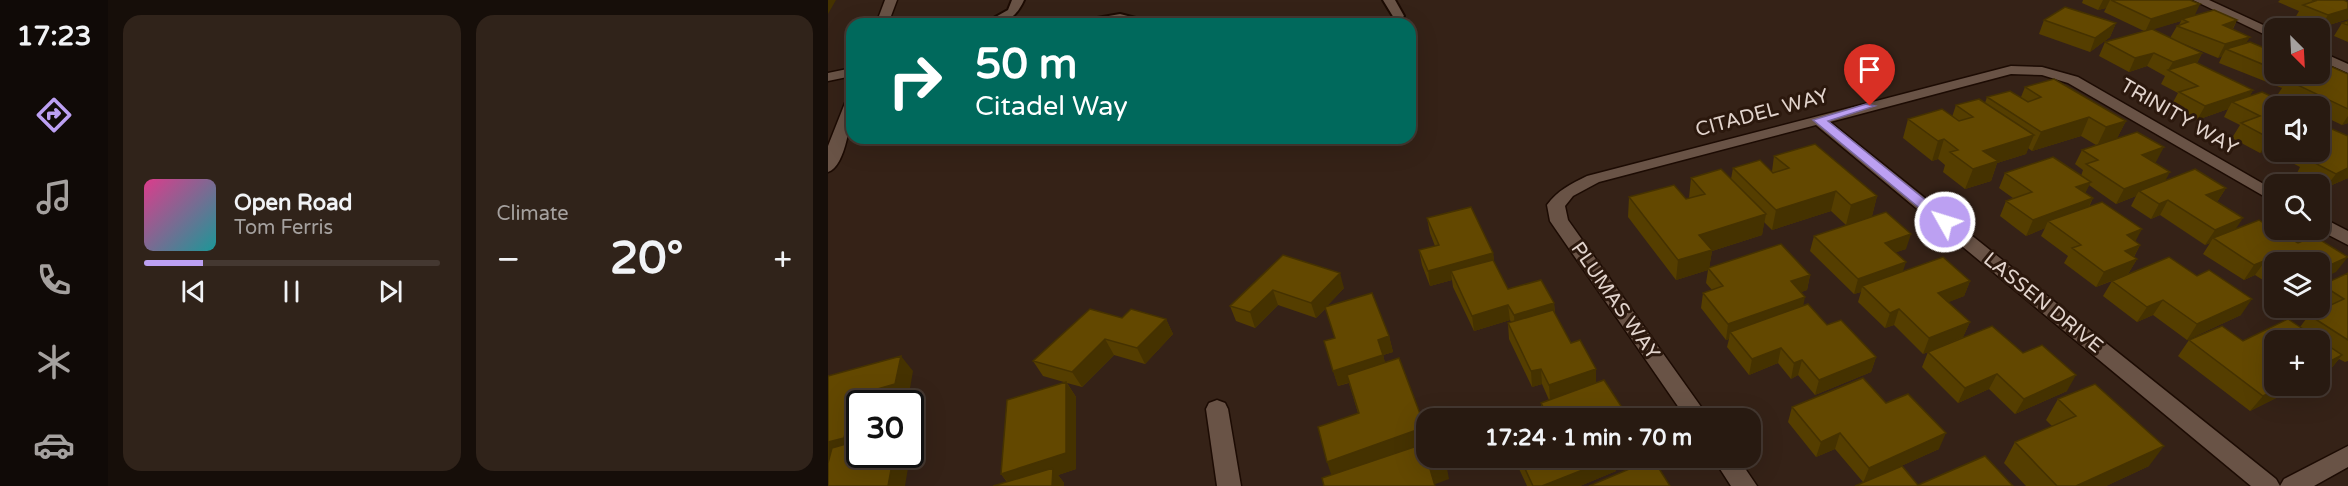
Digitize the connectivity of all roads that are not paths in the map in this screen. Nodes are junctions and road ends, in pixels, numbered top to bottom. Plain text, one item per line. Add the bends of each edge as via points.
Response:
1 (891, 0) edge
2 (1018, 0) edge
3 (1389, 0) edge
4 (2199, 0) edge
5 (1398, 16) dead end
6 (884, 18) edge
7 (1001, 18) edge
8 (2264, 30) edge
9 (2330, 60) edge
10 (2348, 69) edge
11 (846, 73) edge
12 (828, 76) edge
13 (2062, 76) joint
14 (846, 119) edge
15 (1819, 120) junction
16 (828, 167) edge
17 (1579, 186) joint
18 (2264, 191) edge
19 (2330, 228) edge
20 (2348, 238) edge
21 (1691, 408) edge
22 (1217, 409) dead end
23 (2348, 456) edge
24 (1732, 468) edge
25 (1229, 486) edge
26 (1745, 486) edge
27 (2268, 486) edge
28 (2292, 486) edge

1 - 6 street
2 - 7 lane via 1013,12
3 - 5 lane
4 - 8 street
9 - 10 street
11 - 12 street
13 - 15 street, CITADEL WAY via 2032,68 2011,70
13 - 18 street, TRINITY WAY
14 - 16 street
15 - 17 street, CITADEL WAY via 1593,179
15 - 27 street, LASSEN DRIVE
17 - 21 street, PLUMAS WAY via 1567,192 1556,205 1559,221
19 - 20 street
22 - 25 street
23 - 28 street
24 - 26 street

